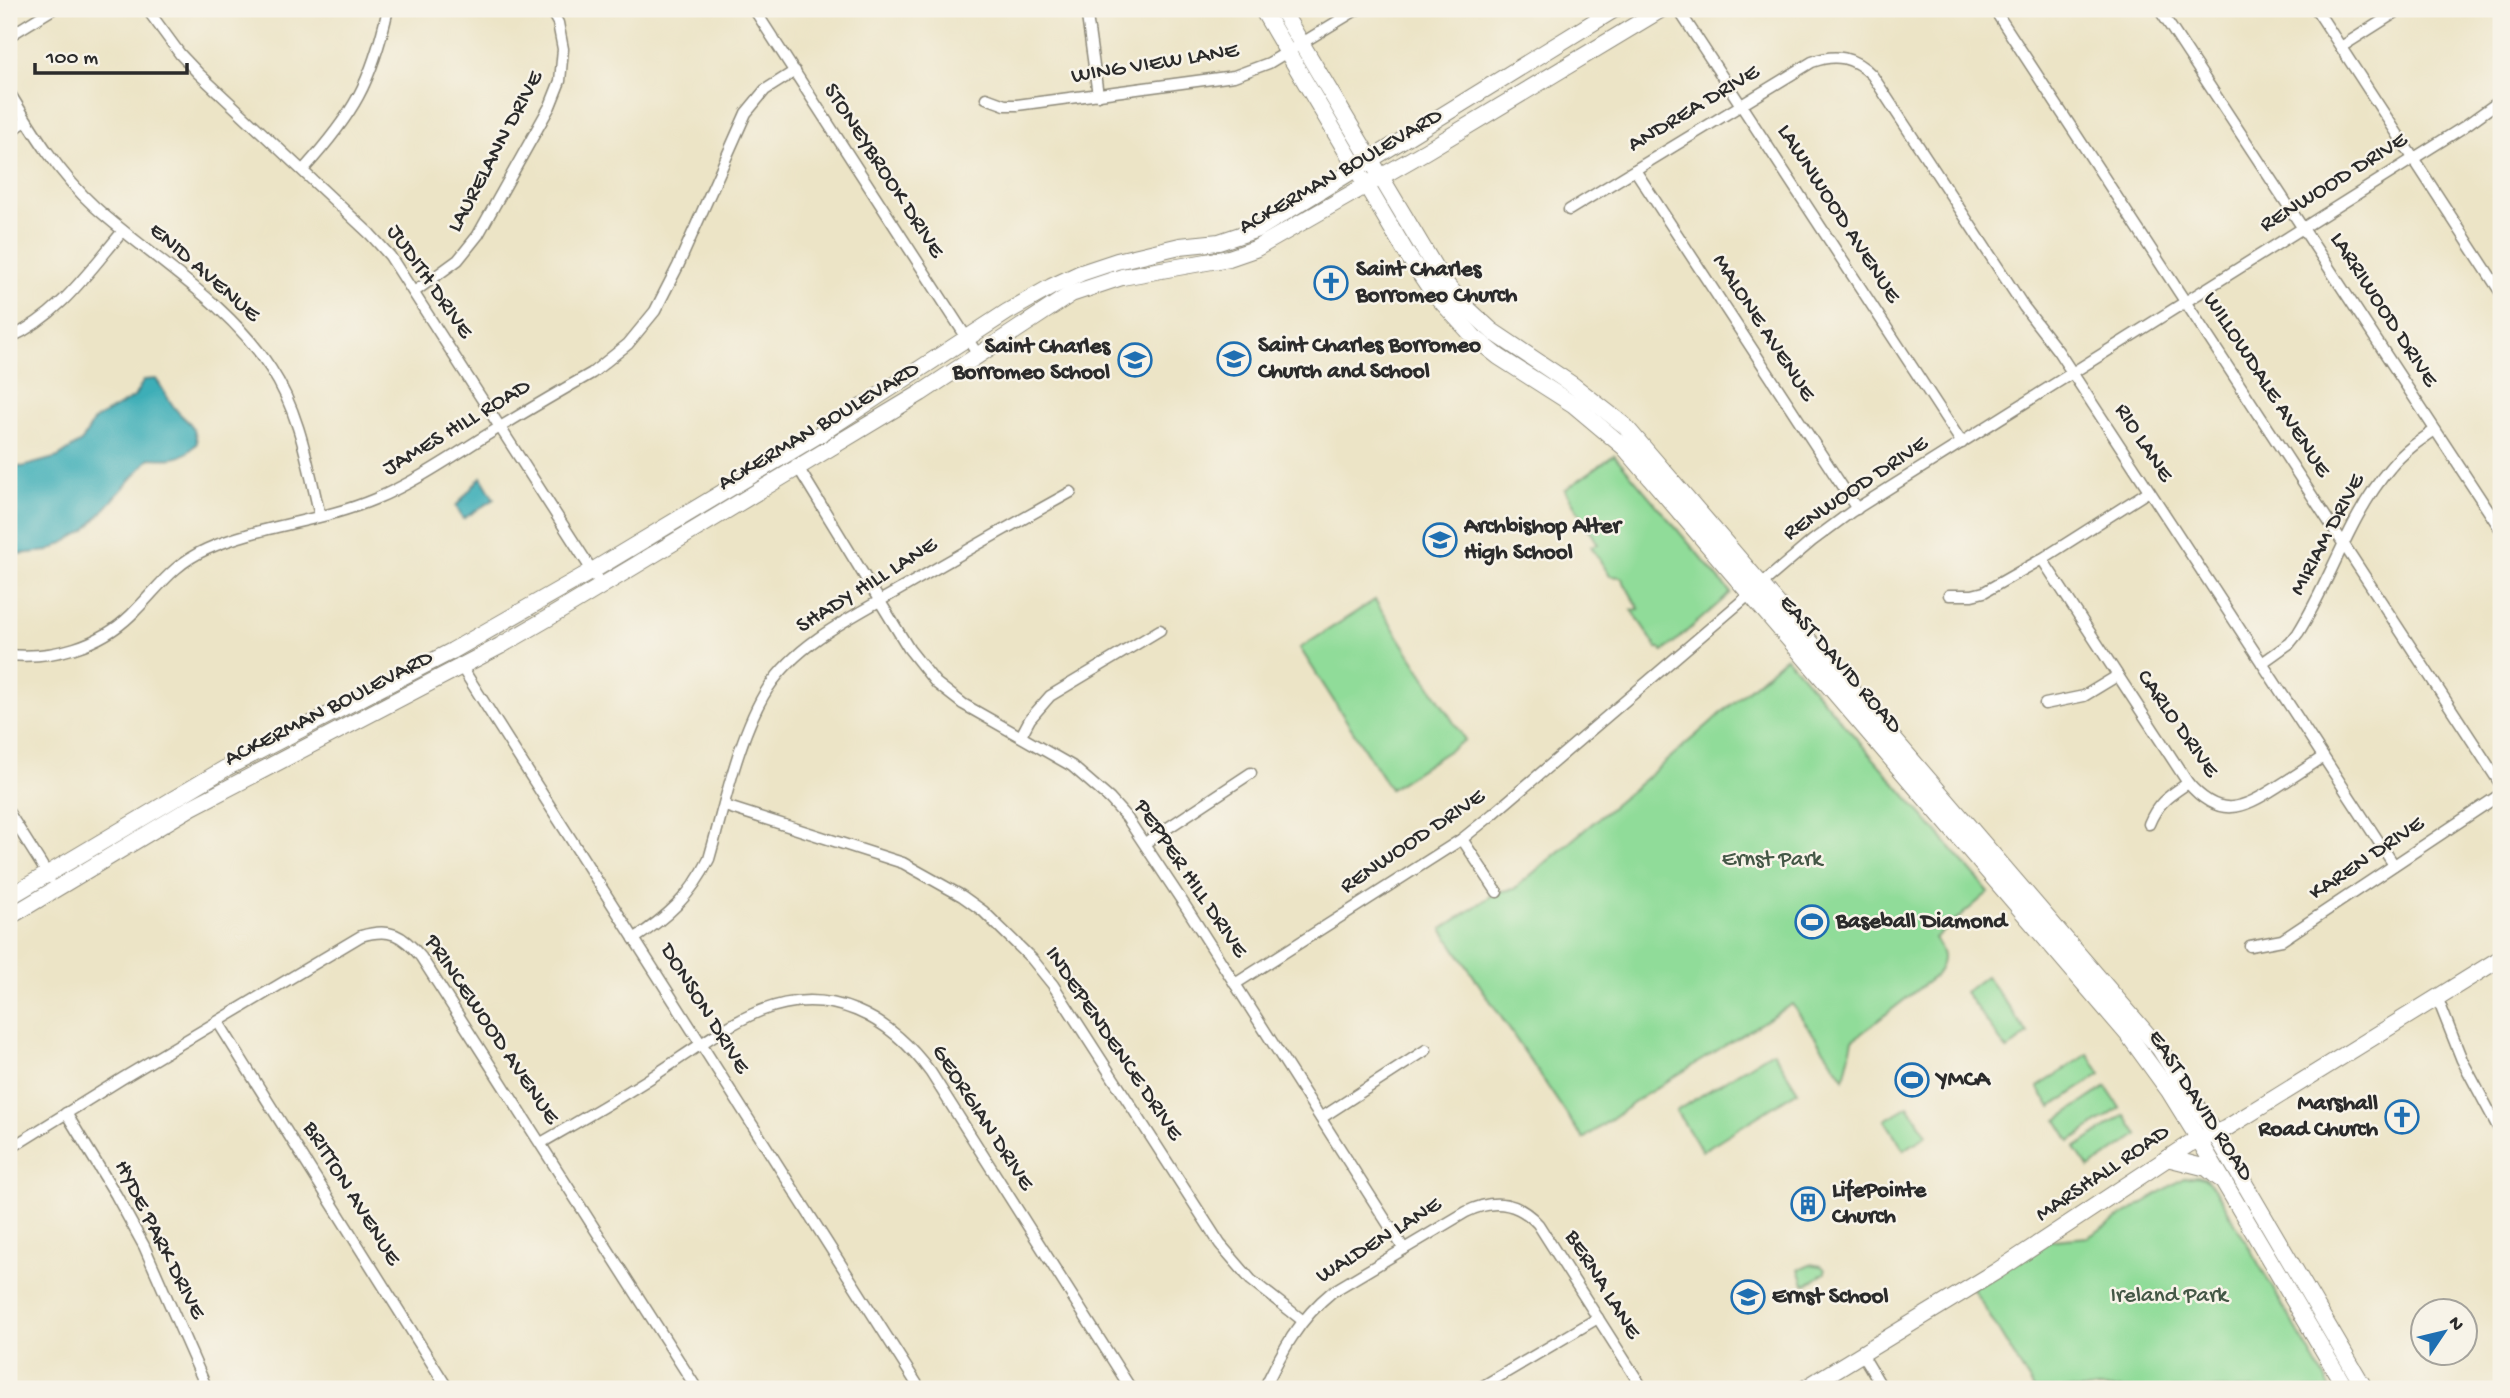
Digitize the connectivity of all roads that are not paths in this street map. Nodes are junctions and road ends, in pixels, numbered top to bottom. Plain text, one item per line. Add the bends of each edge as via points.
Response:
1 (52, 9) edge
2 (147, 9) edge
3 (388, 9) edge
4 (550, 9) edge
5 (754, 9) edge
6 (1262, 9) edge
7 (1281, 9) edge
8 (1359, 9) edge
9 (1615, 9) edge
10 (1662, 9) edge
11 (1678, 9) edge
12 (1994, 9) edge
13 (2160, 9) edge
14 (2316, 9) edge
15 (2401, 9) edge
16 (1087, 16) dead end
17 (9, 36) edge
18 (2341, 47) junction
19 (1294, 48) junction
20 (1845, 58) joint
21 (794, 71) junction
22 (9, 92) edge
23 (1098, 95) junction
24 (986, 98) dead end
25 (2501, 100) edge
26 (1741, 105) junction
27 (26, 121) junction
28 (9, 132) edge
29 (1371, 158) junction
30 (2413, 158) junction
31 (303, 170) junction
32 (1357, 170) junction
33 (1635, 170) junction
34 (1381, 177) junction
35 (1366, 185) junction
36 (1569, 210) dead end
37 (2303, 227) junction
38 (123, 231) junction
39 (414, 292) junction
40 (2501, 293) edge
41 (2186, 301) junction
42 (9, 338) edge
43 (968, 340) junction
44 (978, 355) junction
45 (2073, 374) junction
46 (501, 426) junction
47 (2435, 430) junction
48 (1962, 443) junction
49 (789, 452) junction
50 (798, 467) junction
51 (2150, 491) junction
52 (1071, 492) dead end
53 (1857, 509) junction
54 (320, 516) junction
55 (2501, 530) edge
56 (2345, 544) junction
57 (2042, 559) junction
58 (592, 571) junction
59 (601, 586) junction
60 (1756, 589) junction
61 (1950, 595) dead end
62 (880, 601) junction
63 (1160, 630) dead end
64 (452, 651) junction
65 (9, 655) edge
66 (2262, 663) junction
67 (461, 666) junction
68 (2117, 676) junction
69 (2045, 704) dead end
70 (1021, 736) junction
71 (2323, 757) junction
72 (1251, 773) dead end
73 (2188, 783) junction
74 (2501, 785) edge
75 (2501, 793) edge
76 (725, 806) junction
77 (1953, 807) junction
78 (9, 813) edge
79 (1940, 818) junction
80 (2149, 824) dead end
81 (1462, 839) junction
82 (1145, 843) junction
83 (2394, 865) junction
84 (47, 874) junction
85 (57, 888) junction
86 (1497, 892) dead end
87 (9, 897) edge
88 (9, 917) edge
89 (635, 939) junction
90 (2250, 946) dead end
91 (2501, 958) edge
92 (1235, 984) junction
93 (2437, 997) junction
94 (218, 1022) junction
95 (702, 1045) junction
96 (1426, 1049) dead end
97 (66, 1113) junction
98 (1321, 1118) junction
99 (2501, 1132) edge
100 (2215, 1133) junction
101 (2199, 1140) junction
102 (541, 1143) junction
103 (9, 1149) edge
104 (2167, 1158) junction
105 (2222, 1180) junction
106 (1519, 1208) joint
107 (1404, 1250) junction
108 (1598, 1318) junction
109 (1302, 1320) junction
110 (1862, 1354) junction
111 (207, 1389) edge
112 (449, 1389) edge
113 (697, 1389) edge
114 (920, 1389) edge
115 (1131, 1389) edge
116 (1264, 1389) edge
117 (1478, 1389) edge
118 (1643, 1389) edge
119 (1804, 1389) edge
120 (1883, 1389) edge
121 (2346, 1389) edge
122 (2365, 1389) edge

1 - 17 street
2 - 31 street, JUDITH DRIVE via 198,73
3 - 31 street via 378,52 360,95 335,134
4 - 39 street, LAURELANN DRIVE via 563,49 560,81 550,106 467,251
5 - 21 street, STONEYBROOK DRIVE
6 - 19 street, EAST DAVID ROAD
7 - 19 street, EAST DAVID ROAD
8 - 19 street, WING VIEW LANE
9 - 29 street, ACKERMAN BOULEVARD
10 - 34 street, ACKERMAN BOULEVARD
11 - 26 street, LAWNWOOD AVENUE
12 - 41 street, WILLOWDALE AVENUE
13 - 37 street, LARRIWOOD DRIVE
14 - 18 street
15 - 18 street
16 - 23 street
18 - 30 street
19 - 23 street, WING VIEW LANE via 1234,76
19 - 29 street, EAST DAVID ROAD
19 - 32 street, EAST DAVID ROAD
20 - 26 street, ANDREA DRIVE via 1812,62
20 - 45 street, RIO LANE via 1872,75
21 - 43 street, STONEYBROOK DRIVE
21 - 46 street, JAMES HILL ROAD via 765,90 746,113 669,287 644,326 592,373
22 - 27 street, ENID AVENUE
23 - 24 street, WING VIEW LANE via 1017,106
25 - 30 street, RENWOOD DRIVE
26 - 33 street, ANDREA DRIVE
26 - 48 street, LAWNWOOD AVENUE
27 - 28 street
27 - 38 street, ENID AVENUE via 69,180
29 - 32 street, ACKERMAN BOULEVARD
29 - 34 street, EAST DAVID ROAD
30 - 37 street, RENWOOD DRIVE
30 - 40 street
31 - 39 street, JUDITH DRIVE via 370,233
32 - 35 street, EAST DAVID ROAD
32 - 43 street, ACKERMAN BOULEVARD via 1239,237 1180,246 1081,273 1007,312
33 - 36 street, ANDREA DRIVE
33 - 53 street, MALONE AVENUE
34 - 35 street, ACKERMAN BOULEVARD
34 - 60 street, EAST DAVID ROAD via 1441,278 1465,306 1505,341 1625,426
35 - 44 street, ACKERMAN BOULEVARD via 1241,255 1122,277 1071,294
35 - 60 street, EAST DAVID ROAD via 1406,254 1453,317 1499,357 1607,431
37 - 41 street, RENWOOD DRIVE
37 - 47 street, LARRIWOOD DRIVE
38 - 42 street via 61,304
38 - 54 street, ENID AVENUE via 234,323 271,369 301,436
39 - 46 street, JUDITH DRIVE
41 - 45 street, RENWOOD DRIVE
41 - 56 street, WILLOWDALE AVENUE
43 - 44 street, STONEYBROOK DRIVE
43 - 49 street, ACKERMAN BOULEVARD
44 - 50 street, ACKERMAN BOULEVARD
45 - 48 street, RENWOOD DRIVE
45 - 51 street, RIO LANE
46 - 54 street, JAMES HILL ROAD via 393,491
46 - 58 street, JUDITH DRIVE
47 - 55 street, LARRIWOOD DRIVE
47 - 56 street, MIRIAM DRIVE via 2389,469
48 - 53 street, RENWOOD DRIVE
49 - 50 street, PEPPER HILL DRIVE
49 - 58 street, ACKERMAN BOULEVARD
50 - 59 street, ACKERMAN BOULEVARD
50 - 62 street, PEPPER HILL DRIVE
51 - 57 street
51 - 66 street, RIO LANE
52 - 62 street, SHADY HILL LANE
53 - 60 street, RENWOOD DRIVE
54 - 65 street, JAMES HILL ROAD via 237,537 187,559 117,627 84,645 44,655
56 - 66 street, MIRIAM DRIVE via 2298,633
56 - 74 street, WILLOWDALE AVENUE
57 - 61 street via 1984,592
57 - 68 street, CARLO DRIVE
58 - 59 street, JUDITH DRIVE
58 - 64 street, ACKERMAN BOULEVARD
59 - 67 street, ACKERMAN BOULEVARD
60 - 77 street, EAST DAVID ROAD
60 - 79 street, EAST DAVID ROAD
60 - 81 street, RENWOOD DRIVE
62 - 70 street, PEPPER HILL DRIVE via 936,683 963,704
62 - 76 street, SHADY HILL LANE via 814,641 782,670 748,729
63 - 70 street via 1049,696
64 - 67 street, DONSON DRIVE
64 - 84 street, ACKERMAN BOULEVARD via 226,768
66 - 71 street, RIO LANE
67 - 85 street, ACKERMAN BOULEVARD via 192,807
67 - 89 street, DONSON DRIVE
68 - 69 street via 2084,696
68 - 73 street, CARLO DRIVE
70 - 82 street, PEPPER HILL DRIVE via 1093,783
71 - 73 street, CARLO DRIVE via 2241,807 2209,803
71 - 83 street, RIO LANE
72 - 82 street
73 - 80 street via 2162,801
75 - 83 street, KAREN DRIVE
76 - 89 street, SHADY HILL LANE via 709,859 690,892 664,919
76 - 109 street, INDEPENDENCE DRIVE via 904,863 962,896 1000,926 1054,985 1234,1263
77 - 79 street
77 - 100 street, EAST DAVID ROAD via 2142,1026
78 - 84 street
79 - 101 street, EAST DAVID ROAD via 2129,1036
81 - 86 street
81 - 92 street, RENWOOD DRIVE
82 - 92 street, PEPPER HILL DRIVE
83 - 90 street, KAREN DRIVE via 2282,940
84 - 85 street
84 - 87 street, ACKERMAN BOULEVARD
85 - 88 street, ACKERMAN BOULEVARD
89 - 95 street, DONSON DRIVE
91 - 93 street, MARSHALL ROAD
92 - 98 street, PEPPER HILL DRIVE
93 - 99 street via 2466,1067
93 - 100 street, MARSHALL ROAD
94 - 97 street, PRINCEWOOD AVENUE
94 - 102 street, PRINCEWOOD AVENUE via 361,936 393,934 410,942 422,957
94 - 112 street, BRITTON AVENUE
95 - 102 street, GEORGIAN DRIVE
95 - 114 street, DONSON DRIVE
95 - 115 street, GEORGIAN DRIVE via 760,1011 812,1002 867,1015 902,1039 931,1073
96 - 98 street
97 - 103 street, PRINCEWOOD AVENUE
97 - 111 street, HYDE PARK DRIVE via 144,1246
98 - 107 street, PEPPER HILL DRIVE
100 - 101 street, MARSHALL ROAD
100 - 122 street, EAST DAVID ROAD
101 - 104 street, MARSHALL ROAD
101 - 105 street, EAST DAVID ROAD
102 - 113 street, PRINCEWOOD AVENUE
104 - 105 street via 2207,1168
104 - 110 street, MARSHALL ROAD
105 - 121 street, EAST DAVID ROAD
106 - 107 street, WALDEN LANE via 1500,1203 1474,1208
106 - 108 street, BERNA LANE via 1538,1224
107 - 109 street, WALDEN LANE via 1332,1292
108 - 117 street
108 - 118 street, BERNA LANE
109 - 116 street, WALDEN LANE
110 - 119 street, MARSHALL ROAD
110 - 120 street

